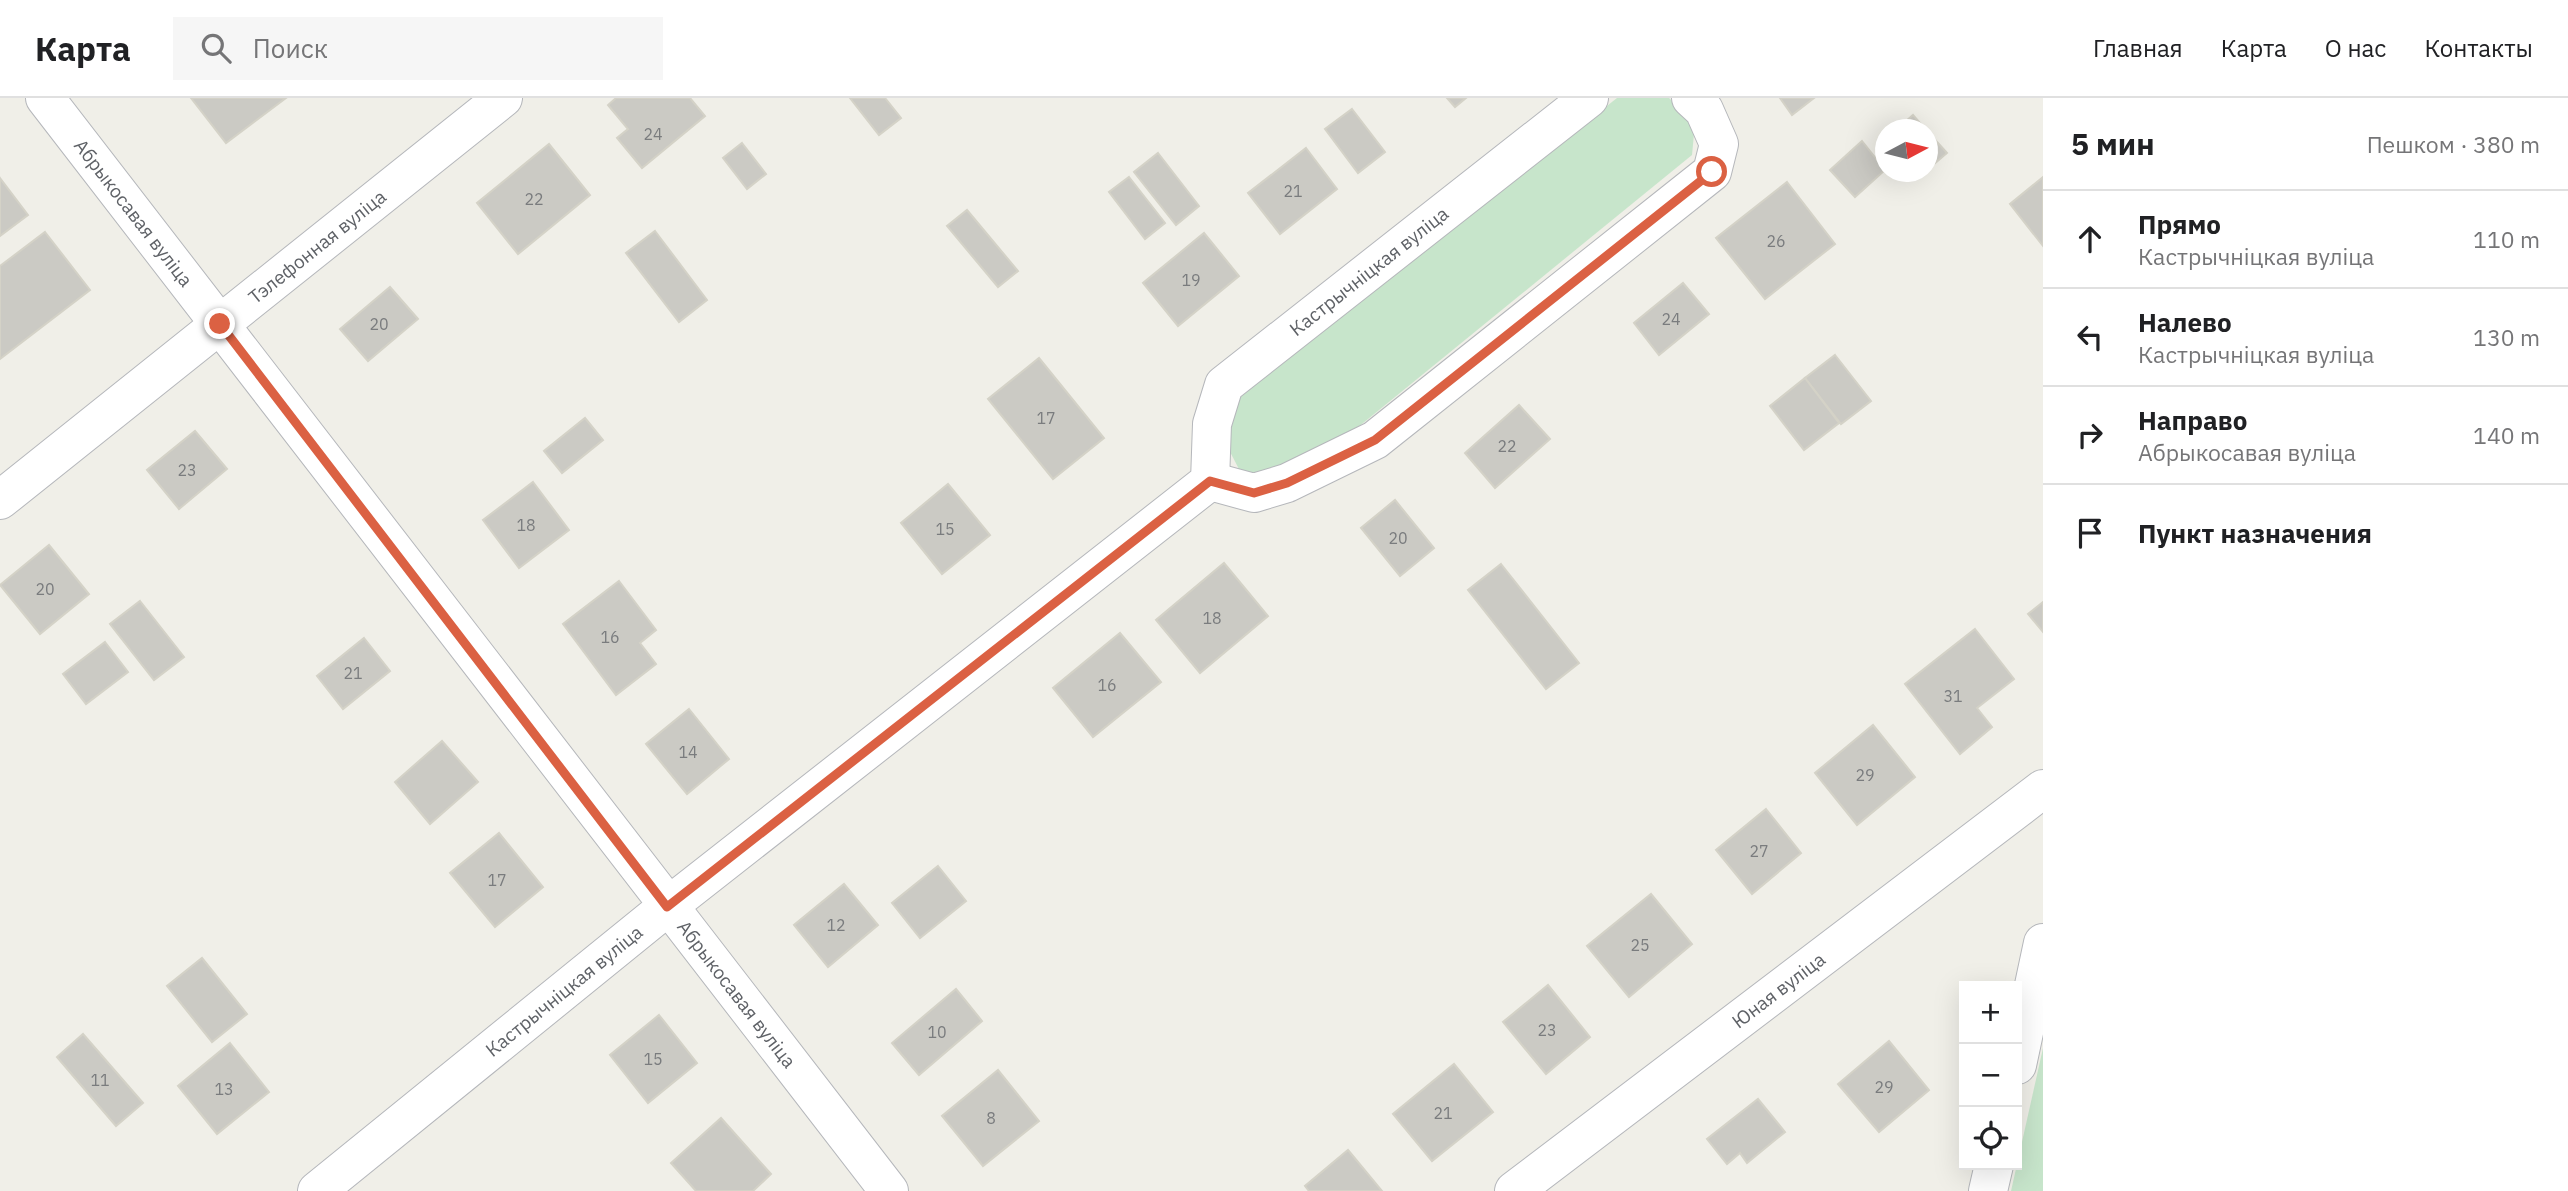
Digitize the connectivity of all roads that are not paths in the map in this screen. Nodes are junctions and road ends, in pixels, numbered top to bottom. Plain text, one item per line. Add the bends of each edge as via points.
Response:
1 (45, 98) edge
2 (503, 98) edge
3 (1589, 98) edge
4 (1692, 98) edge
5 (220, 324) junction
6 (1210, 481) junction
7 (0, 500) edge
8 (2043, 789) edge
9 (667, 907) junction
10 (2043, 943) edge
11 (2021, 1044) edge
12 (1993, 1170) edge
13 (317, 1191) edge
14 (889, 1191) edge
15 (1514, 1191) edge
16 (1989, 1191) edge

1 - 5 street, Абрыкосавая вуліца
2 - 5 street, Тэлефонная вуліца
3 - 6 street, Кастрычніцкая вуліца via 1224,385 1212,425
4 - 6 street via 1704,110 1719,144 1712,172 1375,440 1287,483 1254,493
5 - 7 street, Тэлефонная вуліца
5 - 9 street, Абрыкосавая вуліца
6 - 9 street, Кастрычніцкая вуліца
8 - 15 street, Юная вуліца
9 - 13 street, Кастрычніцкая вуліца
9 - 14 street, Абрыкосавая вуліца
10 - 11 street
12 - 16 street

